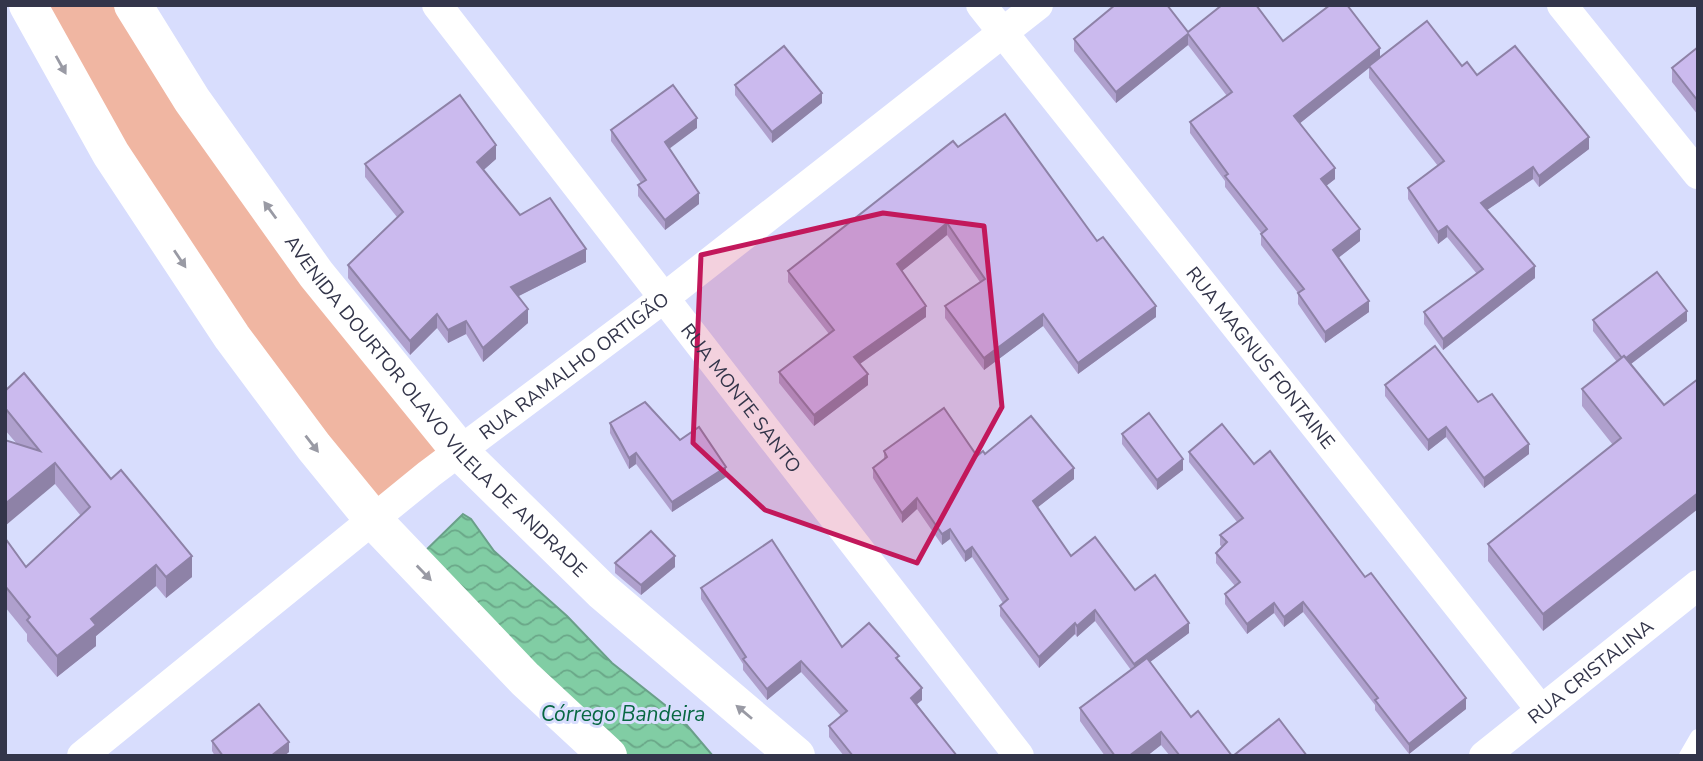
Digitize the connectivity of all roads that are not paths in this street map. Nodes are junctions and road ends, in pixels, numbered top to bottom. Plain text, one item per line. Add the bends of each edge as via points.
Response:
1 (28, 5) edge
2 (133, 5) edge
3 (437, 5) edge
4 (981, 5) edge
5 (1038, 5) edge
6 (1562, 5) edge
7 (1003, 33) junction
8 (1698, 174) edge
9 (664, 298) junction
10 (460, 449) junction
11 (375, 521) junction
12 (1698, 584) edge
13 (1541, 710) junction
14 (1698, 737) edge
15 (117, 745) edge
16 (82, 756) edge
17 (608, 756) edge
18 (796, 756) edge
19 (1019, 756) edge
20 (1484, 756) edge
21 (1687, 756) edge

1 -> 11 main road via 111,154 232,337
10 -> 2 main road, AVENIDA DOURTOR OLAVO VILELA DE ANDRADE via 316,274 192,100
3 - 9 street, RUA MONTE SANTO
4 - 7 street, RUA MAGNUS FONTAINE
5 - 7 street, RUA RAMALHO ORTIGÃO
6 - 8 street
7 - 9 street, RUA RAMALHO ORTIGÃO
7 - 13 street, RUA MAGNUS FONTAINE
9 - 10 street, RUA RAMALHO ORTIGÃO
9 - 19 street, RUA MONTE SANTO
10 - 11 street, RUA RAMALHO ORTIGÃO
18 -> 10 main road, AVENIDA DOURTOR OLAVO VILELA DE ANDRADE via 602,592
11 - 15 street, RUA RAMALHO ORTIGÃO
11 -> 17 main road via 525,679
12 - 13 street, RUA CRISTALINA
13 - 20 street, RUA CRISTALINA
14 - 21 lane
15 - 16 street, RUA RAMALHO ORTIGÃO

